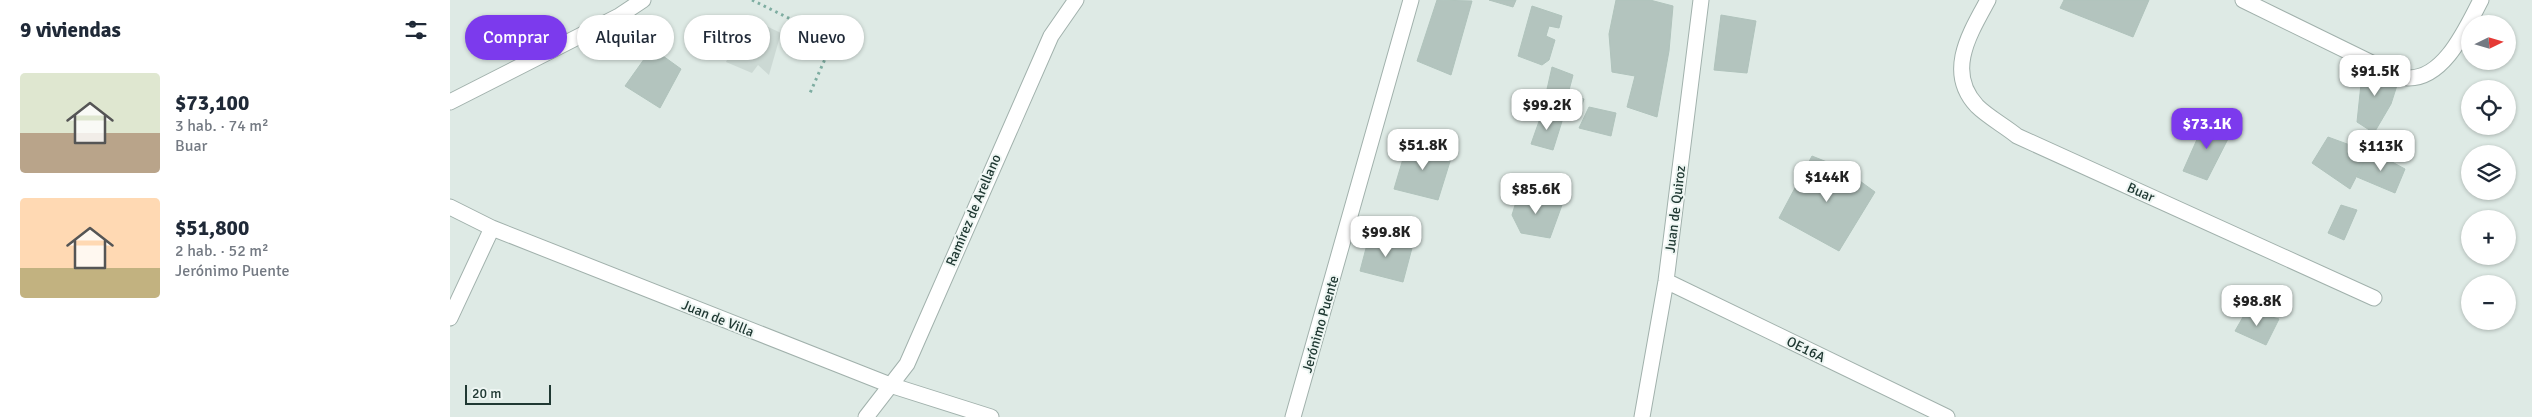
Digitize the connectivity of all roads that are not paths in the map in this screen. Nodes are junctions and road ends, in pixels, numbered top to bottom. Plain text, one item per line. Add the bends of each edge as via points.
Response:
1 (643, 0) edge
2 (1076, 0) edge
3 (1411, 0) edge
4 (1701, 0) edge
5 (1988, 0) edge
6 (2243, 0) edge
7 (2482, 0) edge
8 (450, 102) edge
9 (450, 207) edge
10 (492, 228) junction
11 (1666, 281) junction
12 (2374, 298) dead end
13 (450, 318) edge
14 (890, 385) junction
15 (866, 417) edge
16 (991, 417) edge
17 (1293, 417) edge
18 (1642, 417) edge
19 (1947, 417) edge

1 - 8 street via 619,16
2 - 14 street, Ramírez de Arellano via 1051,36 907,364
3 - 17 street, Jerónimo Puente
4 - 11 street, Juan de Quiroz
5 - 12 street, Buar via 1966,41 1961,66 1965,86 1977,106 2017,136
6 - 7 street via 2408,78 2436,68 2452,52
9 - 10 street, Juan de Villa
10 - 13 street
10 - 14 street, Juan de Villa
11 - 18 street, Juan de Quiroz
11 - 19 street, OE16A
14 - 15 street, Ramírez de Arellano
14 - 16 street, Juan de Villa

